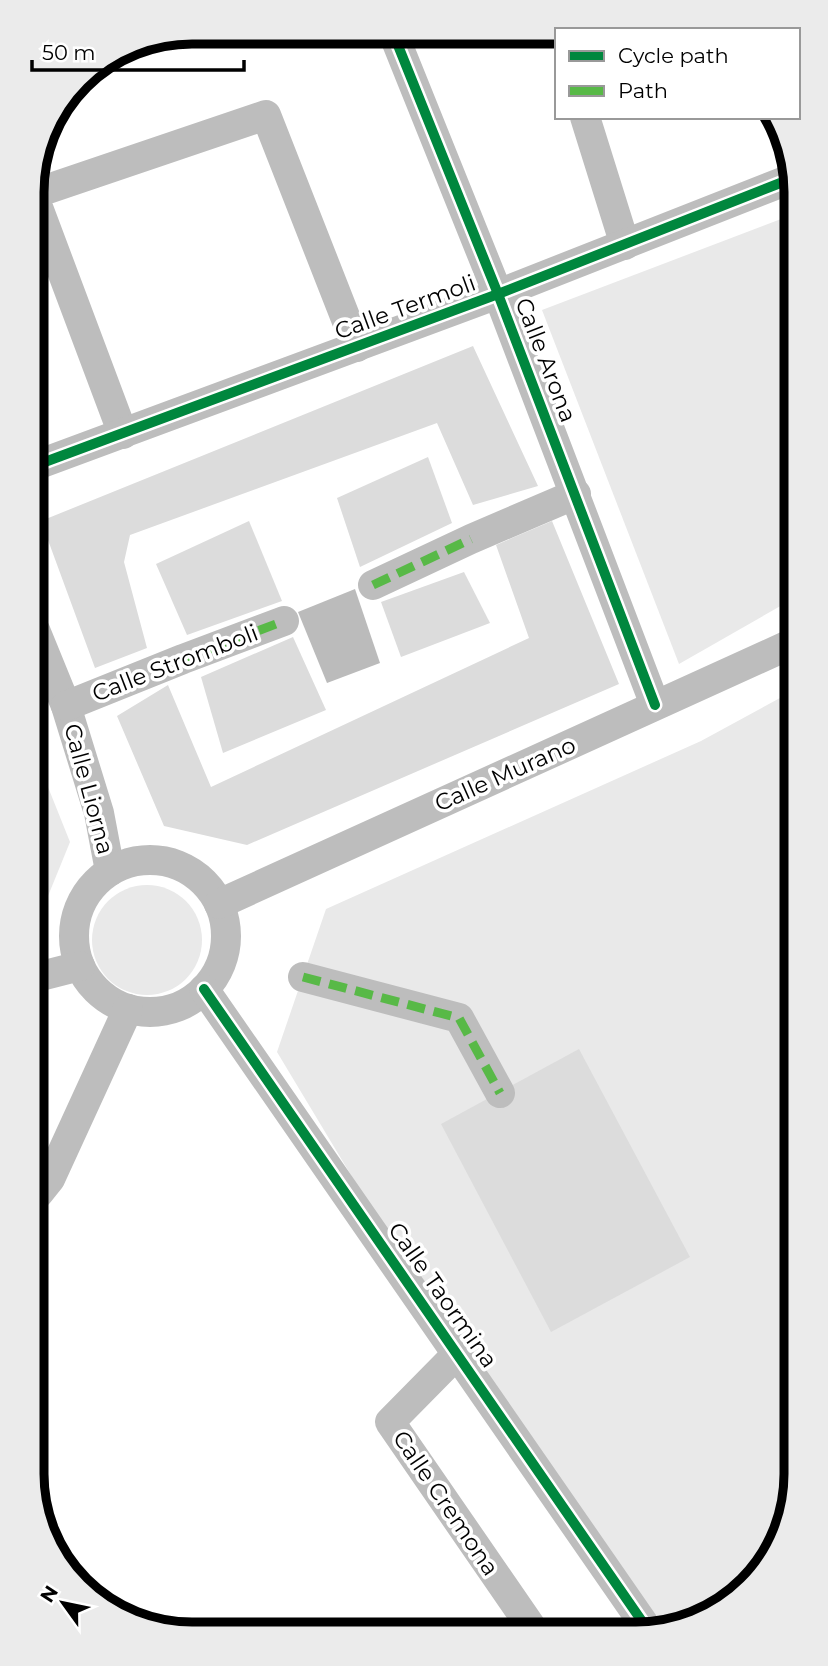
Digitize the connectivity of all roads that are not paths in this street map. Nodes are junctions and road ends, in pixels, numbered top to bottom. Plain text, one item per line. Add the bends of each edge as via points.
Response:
1 (397, 44) edge
2 (586, 119) edge
3 (783, 182) edge
4 (44, 190) edge
5 (44, 223) edge
6 (625, 245) junction
7 (498, 295) junction
8 (357, 347) junction
9 (123, 434) junction
10 (44, 463) edge
11 (576, 494) junction
12 (373, 585) dead end
13 (285, 621) dead end
14 (784, 647) edge
15 (44, 652) edge
16 (655, 705) junction
17 (66, 706) junction
18 (110, 870) junction
19 (219, 904) junction
20 (80, 965) junction
21 (44, 975) edge
22 (303, 977) dead end
23 (204, 989) junction
24 (128, 1009) junction
25 (500, 1093) dead end
26 (44, 1186) edge
27 (458, 1353) junction
28 (528, 1622) edge
29 (642, 1622) edge

1 - 7 street, Calle Arona
2 - 6 street
3 - 6 street, Calle Termoli
4 - 8 street via 266,115
5 - 9 street
6 - 7 street, Calle Termoli
7 - 8 street, Calle Termoli
7 - 11 street, Calle Arona
8 - 9 street, Calle Termoli
9 - 10 street, Calle Termoli
11 - 12 street
11 - 16 street, Calle Arona
13 - 17 street, Calle Stromboli
14 - 16 street, Calle Murano
15 - 17 street, Calle Liorna
16 - 19 street, Calle Murano
17 - 18 street, Calle Liorna via 100,813
18 - 19 street via 134,861 160,860 184,868 205,883
18 - 20 street via 81,902 74,945
19 - 23 street via 225,949 218,971
20 - 21 street
20 - 24 street via 92,985
22 - 25 street via 459,1018
23 - 24 street via 169,1009
23 - 27 street, Calle Taormina
24 - 26 street
27 - 28 street, Calle Cremona via 390,1422
27 - 29 street, Calle Taormina

